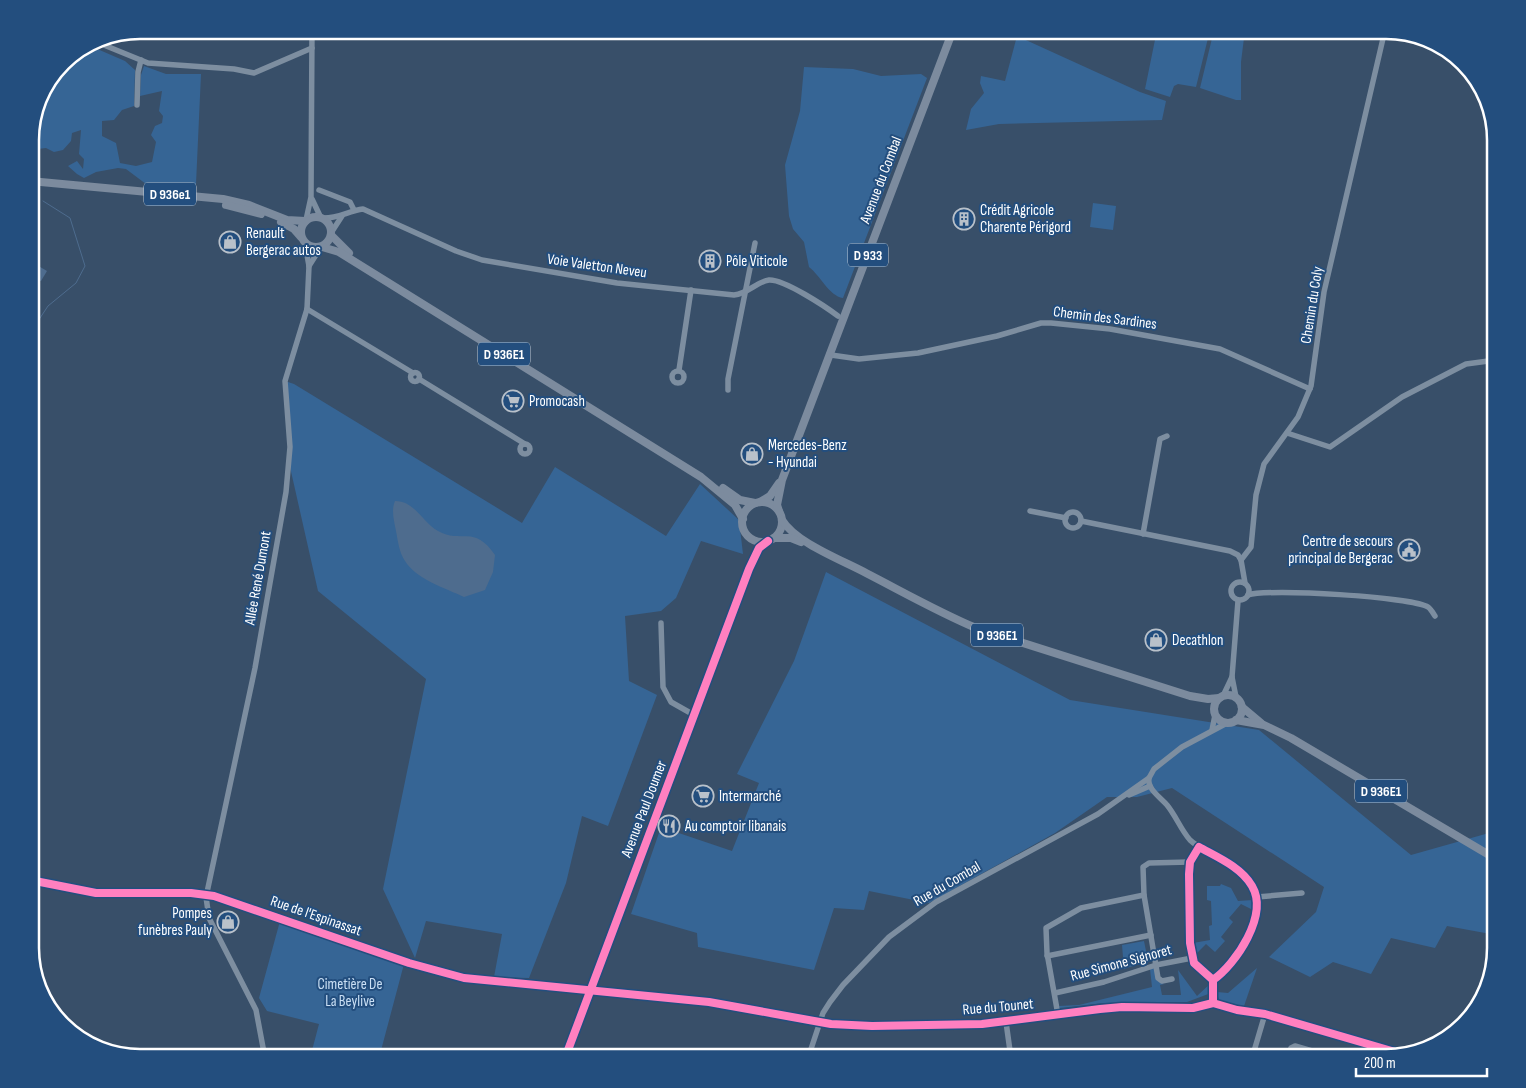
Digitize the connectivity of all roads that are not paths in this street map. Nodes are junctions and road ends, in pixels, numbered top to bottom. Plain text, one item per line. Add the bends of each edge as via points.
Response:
1 (312, 39) edge
2 (950, 39) edge
3 (1383, 39) edge
4 (104, 45) edge
5 (312, 48) junction
6 (142, 60) junction
7 (137, 105) dead end
8 (39, 184) edge
9 (39, 184) edge
10 (319, 190) dead end
11 (311, 197) junction
12 (354, 210) junction
13 (342, 216) junction
14 (322, 218) junction
15 (306, 221) junction
16 (331, 234) junction
17 (303, 240) junction
18 (755, 243) dead end
19 (322, 247) junction
20 (309, 266) junction
21 (691, 290) junction
22 (745, 293) junction
23 (307, 310) junction
24 (836, 315) dead end
25 (471, 329) joint
26 (831, 354) junction
27 (1487, 361) edge
28 (679, 370) dead end
29 (1310, 389) junction
30 (728, 390) dead end
31 (1287, 433) junction
32 (1167, 436) dead end
33 (525, 444) dead end
34 (782, 480) junction
35 (758, 503) junction
36 (779, 511) junction
37 (1030, 511) dead end
38 (1066, 518) junction
39 (743, 519) junction
40 (782, 520) junction
41 (1081, 521) junction
42 (1143, 534) junction
43 (748, 536) junction
44 (771, 539) junction
45 (816, 547) junction
46 (1241, 560) junction
47 (749, 569) junction
48 (1242, 570) junction
49 (1236, 582) junction
50 (1247, 585) junction
51 (1267, 592) junction
52 (1248, 595) junction
53 (1238, 600) junction
54 (1435, 616) dead end
55 (661, 623) dead end
56 (1232, 678) junction
57 (1190, 696) junction
58 (1221, 697) junction
59 (1236, 697) junction
60 (1242, 707) junction
61 (1215, 713) junction
62 (694, 715) junction
63 (1236, 720) junction
64 (1227, 722) junction
65 (1264, 726) junction
66 (1212, 730) junction
67 (1149, 778) junction
68 (1150, 786) junction
69 (1116, 802) junction
70 (1199, 846) junction
71 (1487, 854) edge
72 (1190, 862) junction
73 (39, 882) edge
74 (1302, 892) dead end
75 (206, 894) junction
76 (1144, 895) junction
77 (1257, 897) junction
78 (1151, 935) junction
79 (1047, 956) junction
80 (1192, 958) junction
81 (1156, 965) junction
82 (1172, 979) dead end
83 (1213, 980) junction
84 (591, 991) junction
85 (1055, 993) junction
86 (1213, 1003) junction
87 (1265, 1014) junction
88 (1058, 1015) junction
89 (820, 1022) junction
90 (1006, 1022) junction
91 (263, 1049) edge
92 (568, 1049) edge
93 (811, 1049) edge
94 (1010, 1049) edge
95 (1255, 1049) edge
96 (1291, 1049) edge
97 (1305, 1049) edge
98 (1385, 1049) edge

1 - 5 street
2 - 26 main road, Avenue du Combal / D 933
3 - 29 street, Chemin du Coly via 1324,292
4 - 6 street
5 - 6 street via 254,73 158,65
5 - 11 street
6 - 7 street via 138,72
8 - 15 main road, D 936e1 via 223,199 287,220
9 - 17 main road, D 936e1 via 223,204 268,217 294,229
10 - 12 street, Voie Valetton Neveu via 350,202
11 - 14 street
11 - 15 street
12 - 13 street
12 - 21 street, Voie Valetton Neveu via 373,212 475,258 617,283
13 - 14 street
13 - 16 street
14 - 15 main road via 313,217
14 - 16 main road via 329,224
15 - 17 main road via 301,228
16 - 19 main road
16 - 25 main road, D 936e1 via 342,248 359,260
17 - 19 main road via 313,248
17 - 20 street, Allée René Dumont
18 - 22 street
19 - 20 street, Allée René Dumont
19 - 39 main road, D 936E1 via 339,252 701,477 735,505
20 - 23 street, Allée René Dumont
21 - 22 street, Voie Valetton Neveu via 734,295
21 - 28 street
22 - 24 street, Voie Valetton Neveu via 771,280
22 - 30 street
23 - 33 street via 413,373 411,379 414,382 419,379
23 - 75 street, Allée René Dumont via 285,381 290,447 286,492 255,668
25 - 35 main road, D 936E1 via 740,500
26 - 29 street, Chemin des Sardines via 859,359 918,353 1051,323 1110,329 1220,349
26 - 34 main road, Avenue du Combal / D 933
27 - 31 street via 1466,364 1402,397 1330,447
29 - 31 street, Chemin du Coly
31 - 46 street, Chemin du Coly via 1264,464 1256,495 1251,547
32 - 42 street via 1160,439
34 - 35 main road, D 933 via 770,496
34 - 36 main road, D 933
35 - 36 main road via 771,504
35 - 39 main road via 747,509
36 - 40 main road
37 - 38 street
38 - 41 street via 1074,512
38 - 41 street via 1071,527
39 - 43 main road
40 - 44 main road via 781,527
40 - 45 main road, D 936E1 via 793,533
41 - 42 street
42 - 46 street via 1230,552
43 - 44 main road via 758,541
43 - 47 main road via 751,546
44 - 45 main road, D 936E1 via 790,538
44 - 47 main road via 758,548
45 - 57 main road, D 936E1 via 976,628
46 - 48 street
47 - 62 main road, Avenue Paul Doumer
48 - 49 street
48 - 50 street
49 - 50 street
49 - 53 street via 1230,592
50 - 51 street
50 - 52 street
51 - 52 street
51 - 54 street via 1335,595 1423,605 1430,608
52 - 53 street
53 - 56 street
55 - 62 street via 663,688 671,702
56 - 58 street
56 - 59 street
57 - 58 main road, D 936E1
57 - 61 main road, D 936E1
58 - 59 main road
58 - 61 main road via 1215,704
59 - 60 main road
60 - 63 main road
60 - 65 main road, D 936E1
61 - 64 main road
61 - 66 street
62 - 84 main road, Avenue Paul Doumer
63 - 64 main road
63 - 65 main road, D 936E1
64 - 66 street, Rue du Combal
65 - 71 main road, D 936E1 via 1322,756
66 - 67 street, Rue du Combal via 1182,747 1154,769
67 - 68 street
67 - 69 street, Rue du Combal
68 - 69 street, Rue du Combal
68 - 70 street via 1191,841
69 - 89 street, Rue du Combal via 1040,847 965,885 915,917 872,953 843,985
70 - 72 street
70 - 77 street via 1243,875
72 - 76 street via 1145,865
72 - 80 street via 1188,913
73 - 75 street, Rue de l'Espinassat via 96,893
74 - 77 street
75 - 84 street, Rue de l'Espinassat via 438,972 464,978
75 - 91 street, Allée René Dumont via 209,918 256,1010
76 - 78 street
76 - 79 street via 1082,908 1048,926 1044,930
77 - 83 street via 1248,938 1239,954
78 - 79 street
78 - 81 street
79 - 85 street
80 - 81 street, Rue Simone Signoret
80 - 83 street
81 - 82 street via 1160,980
81 - 85 street, Rue Simone Signoret
83 - 86 street
84 - 89 street, Rue du Tounet via 709,1002
84 - 92 main road, Avenue Paul Doumer
85 - 88 street
86 - 87 street, Rue du Tounet
86 - 88 street, Rue du Tounet via 1193,1008 1122,1007
87 - 95 street
87 - 98 street, Rue du Tounet
88 - 90 street, Rue du Tounet
89 - 90 street, Rue du Tounet via 872,1026
89 - 93 street, Rue du Combal
90 - 94 street
96 - 97 street via 1295,1046

